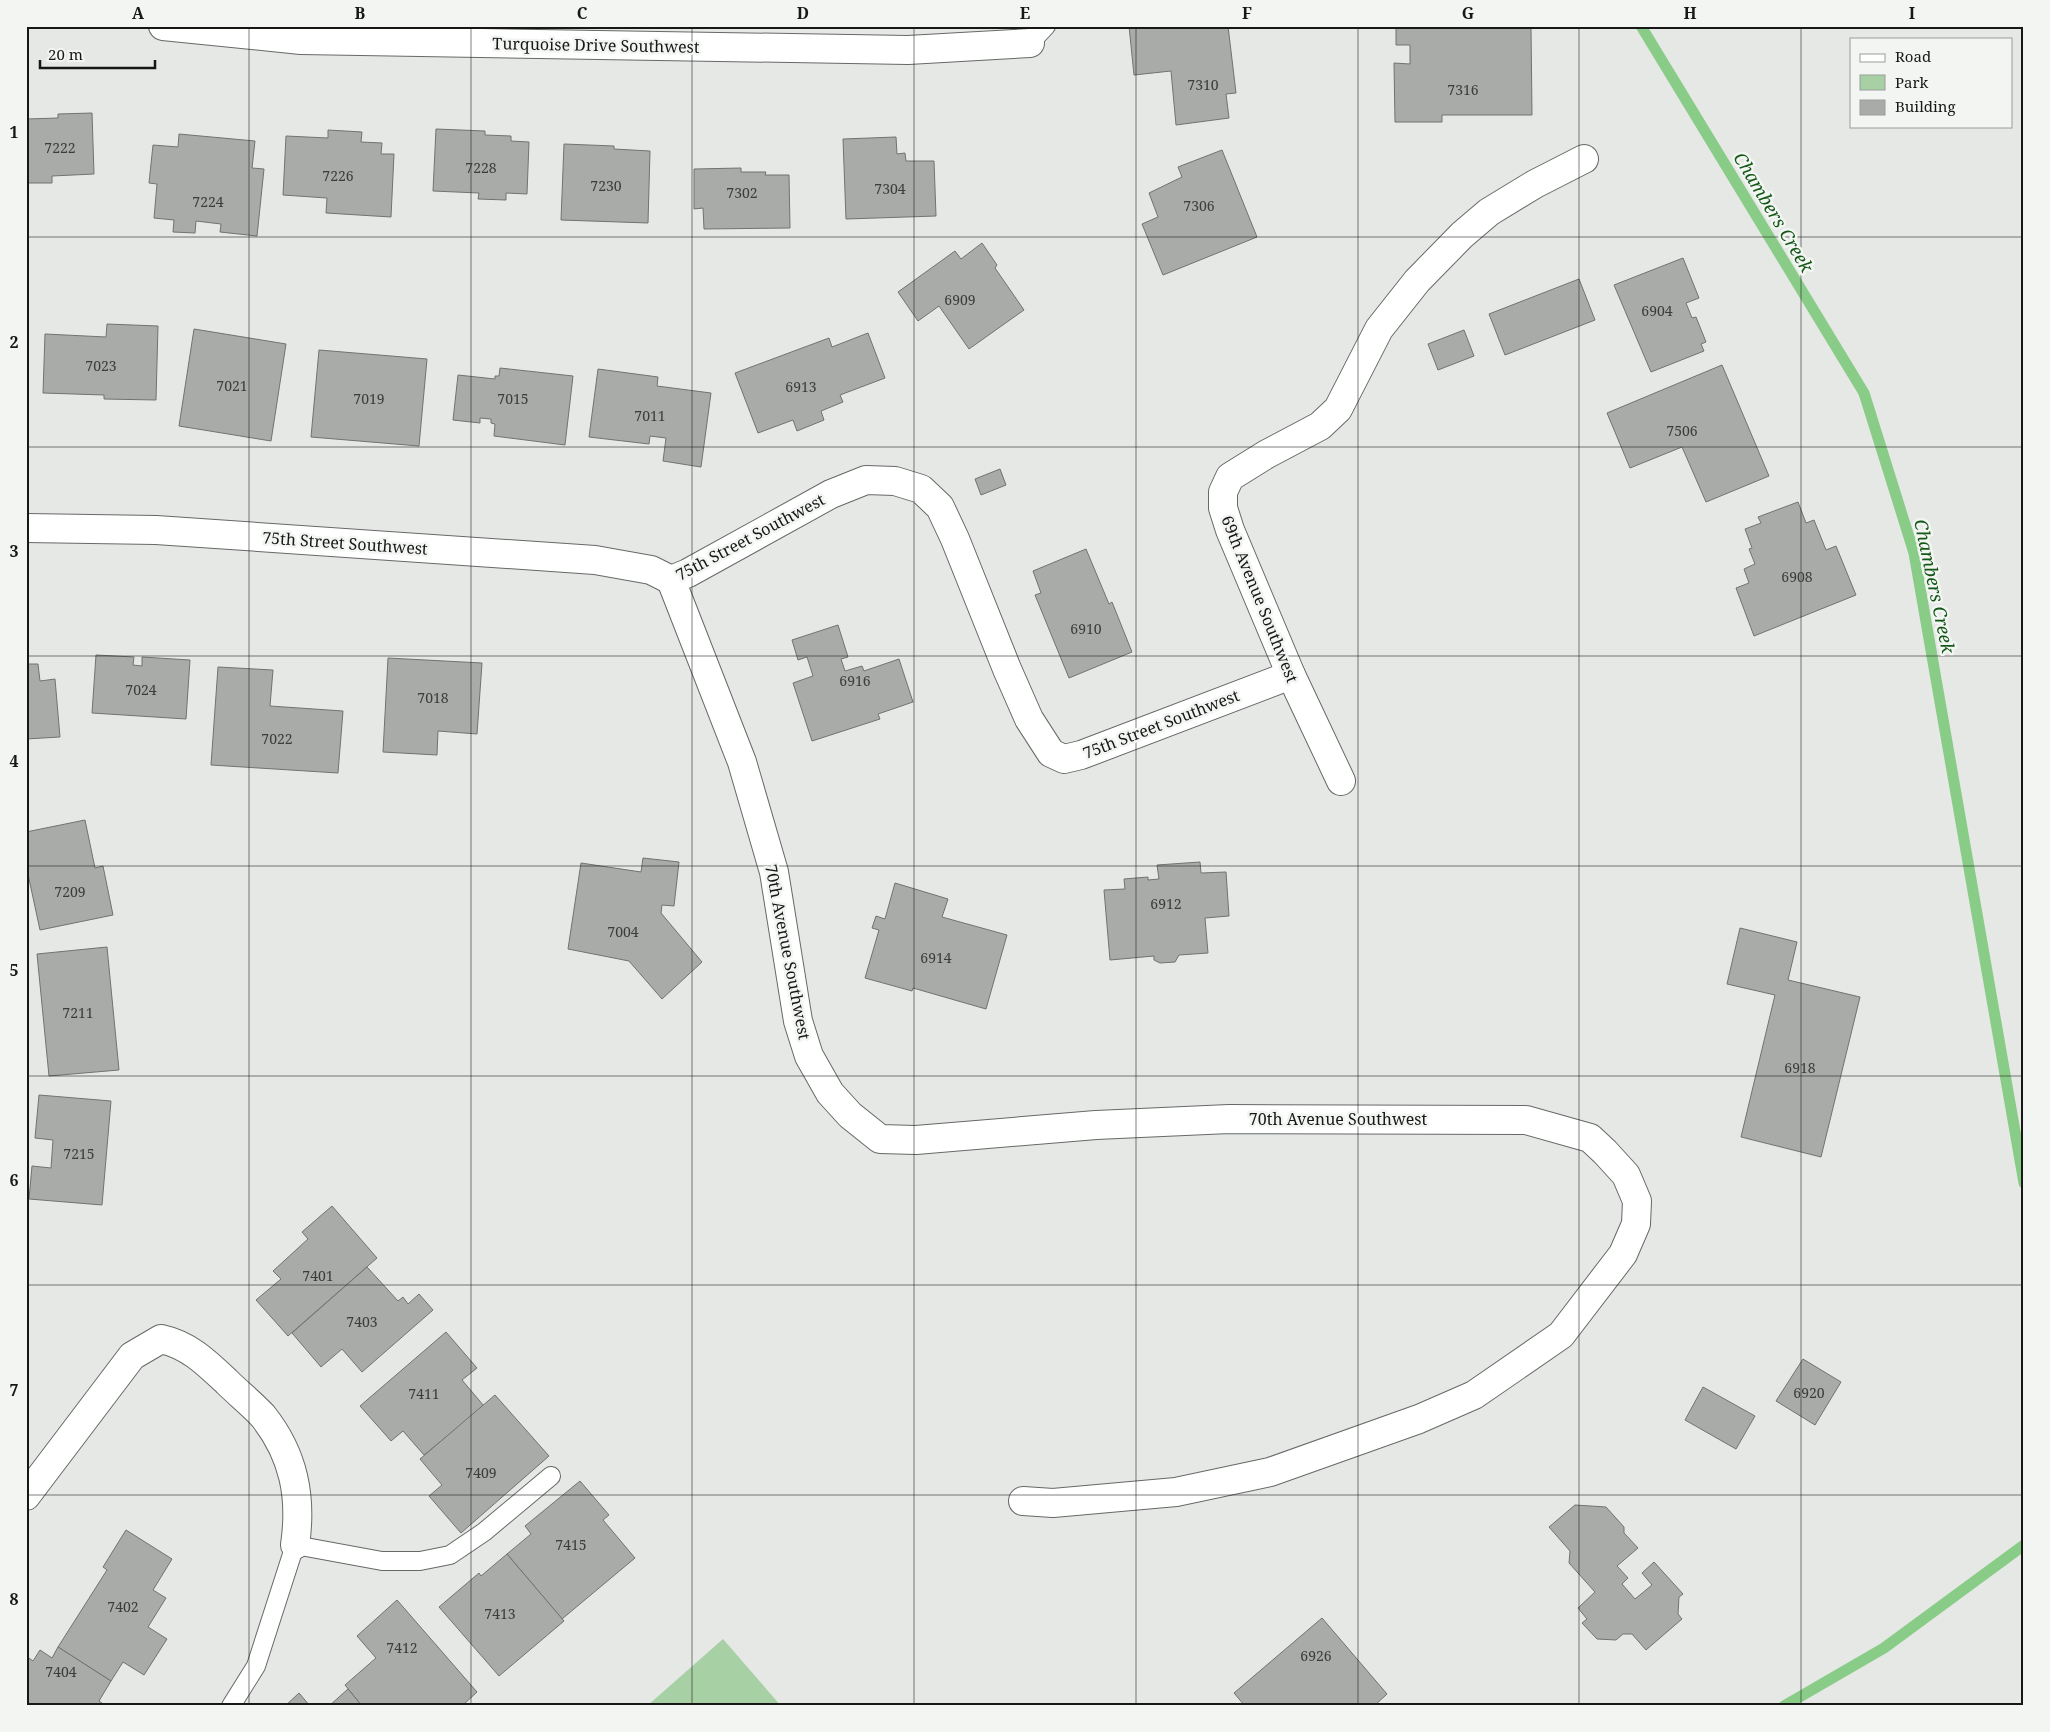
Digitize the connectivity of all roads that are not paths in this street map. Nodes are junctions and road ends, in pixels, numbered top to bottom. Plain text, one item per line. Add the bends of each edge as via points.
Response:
1 (163, 26) edge
2 (1038, 35) edge
3 (1584, 159) dead end
4 (26, 528) edge
5 (671, 580) junction
6 (1291, 675) junction
7 (1341, 781) dead end
8 (551, 1476) dead end
9 (26, 1496) edge
10 (1022, 1501) dead end
11 (295, 1545) junction
12 (231, 1706) edge

1 - 2 street, Turquoise Drive Southwest via 311,40 908,50
3 - 6 street, 69th Avenue Southwest via 1489,212 1462,235 1417,281 1378,329 1338,409 1320,426 1230,478 1223,492 1223,508
4 - 5 street, 75th Street Southwest via 156,530 595,560 651,570
5 - 6 street, 75th Street Southwest via 688,574 831,494 866,480 895,480 922,489 940,507 1029,720 1051,753 1064,759 1081,755
5 - 10 street, 70th Avenue Southwest via 742,762 771,863 798,1021 809,1056 830,1093 850,1115 880,1139 916,1140 1096,1125 1229,1119 1526,1120 1590,1138 1626,1175 1637,1201 1636,1224 1623,1254 1561,1335 1474,1395 1419,1419 1270,1472 1176,1492 1053,1503
6 - 7 street, 69th Avenue Southwest
8 - 11 lane via 484,1532 450,1555 420,1561 382,1561
9 - 11 street via 132,1356 161,1339 172,1341 198,1354 262,1416 279,1441 292,1466 297,1494
11 - 12 lane via 256,1666

